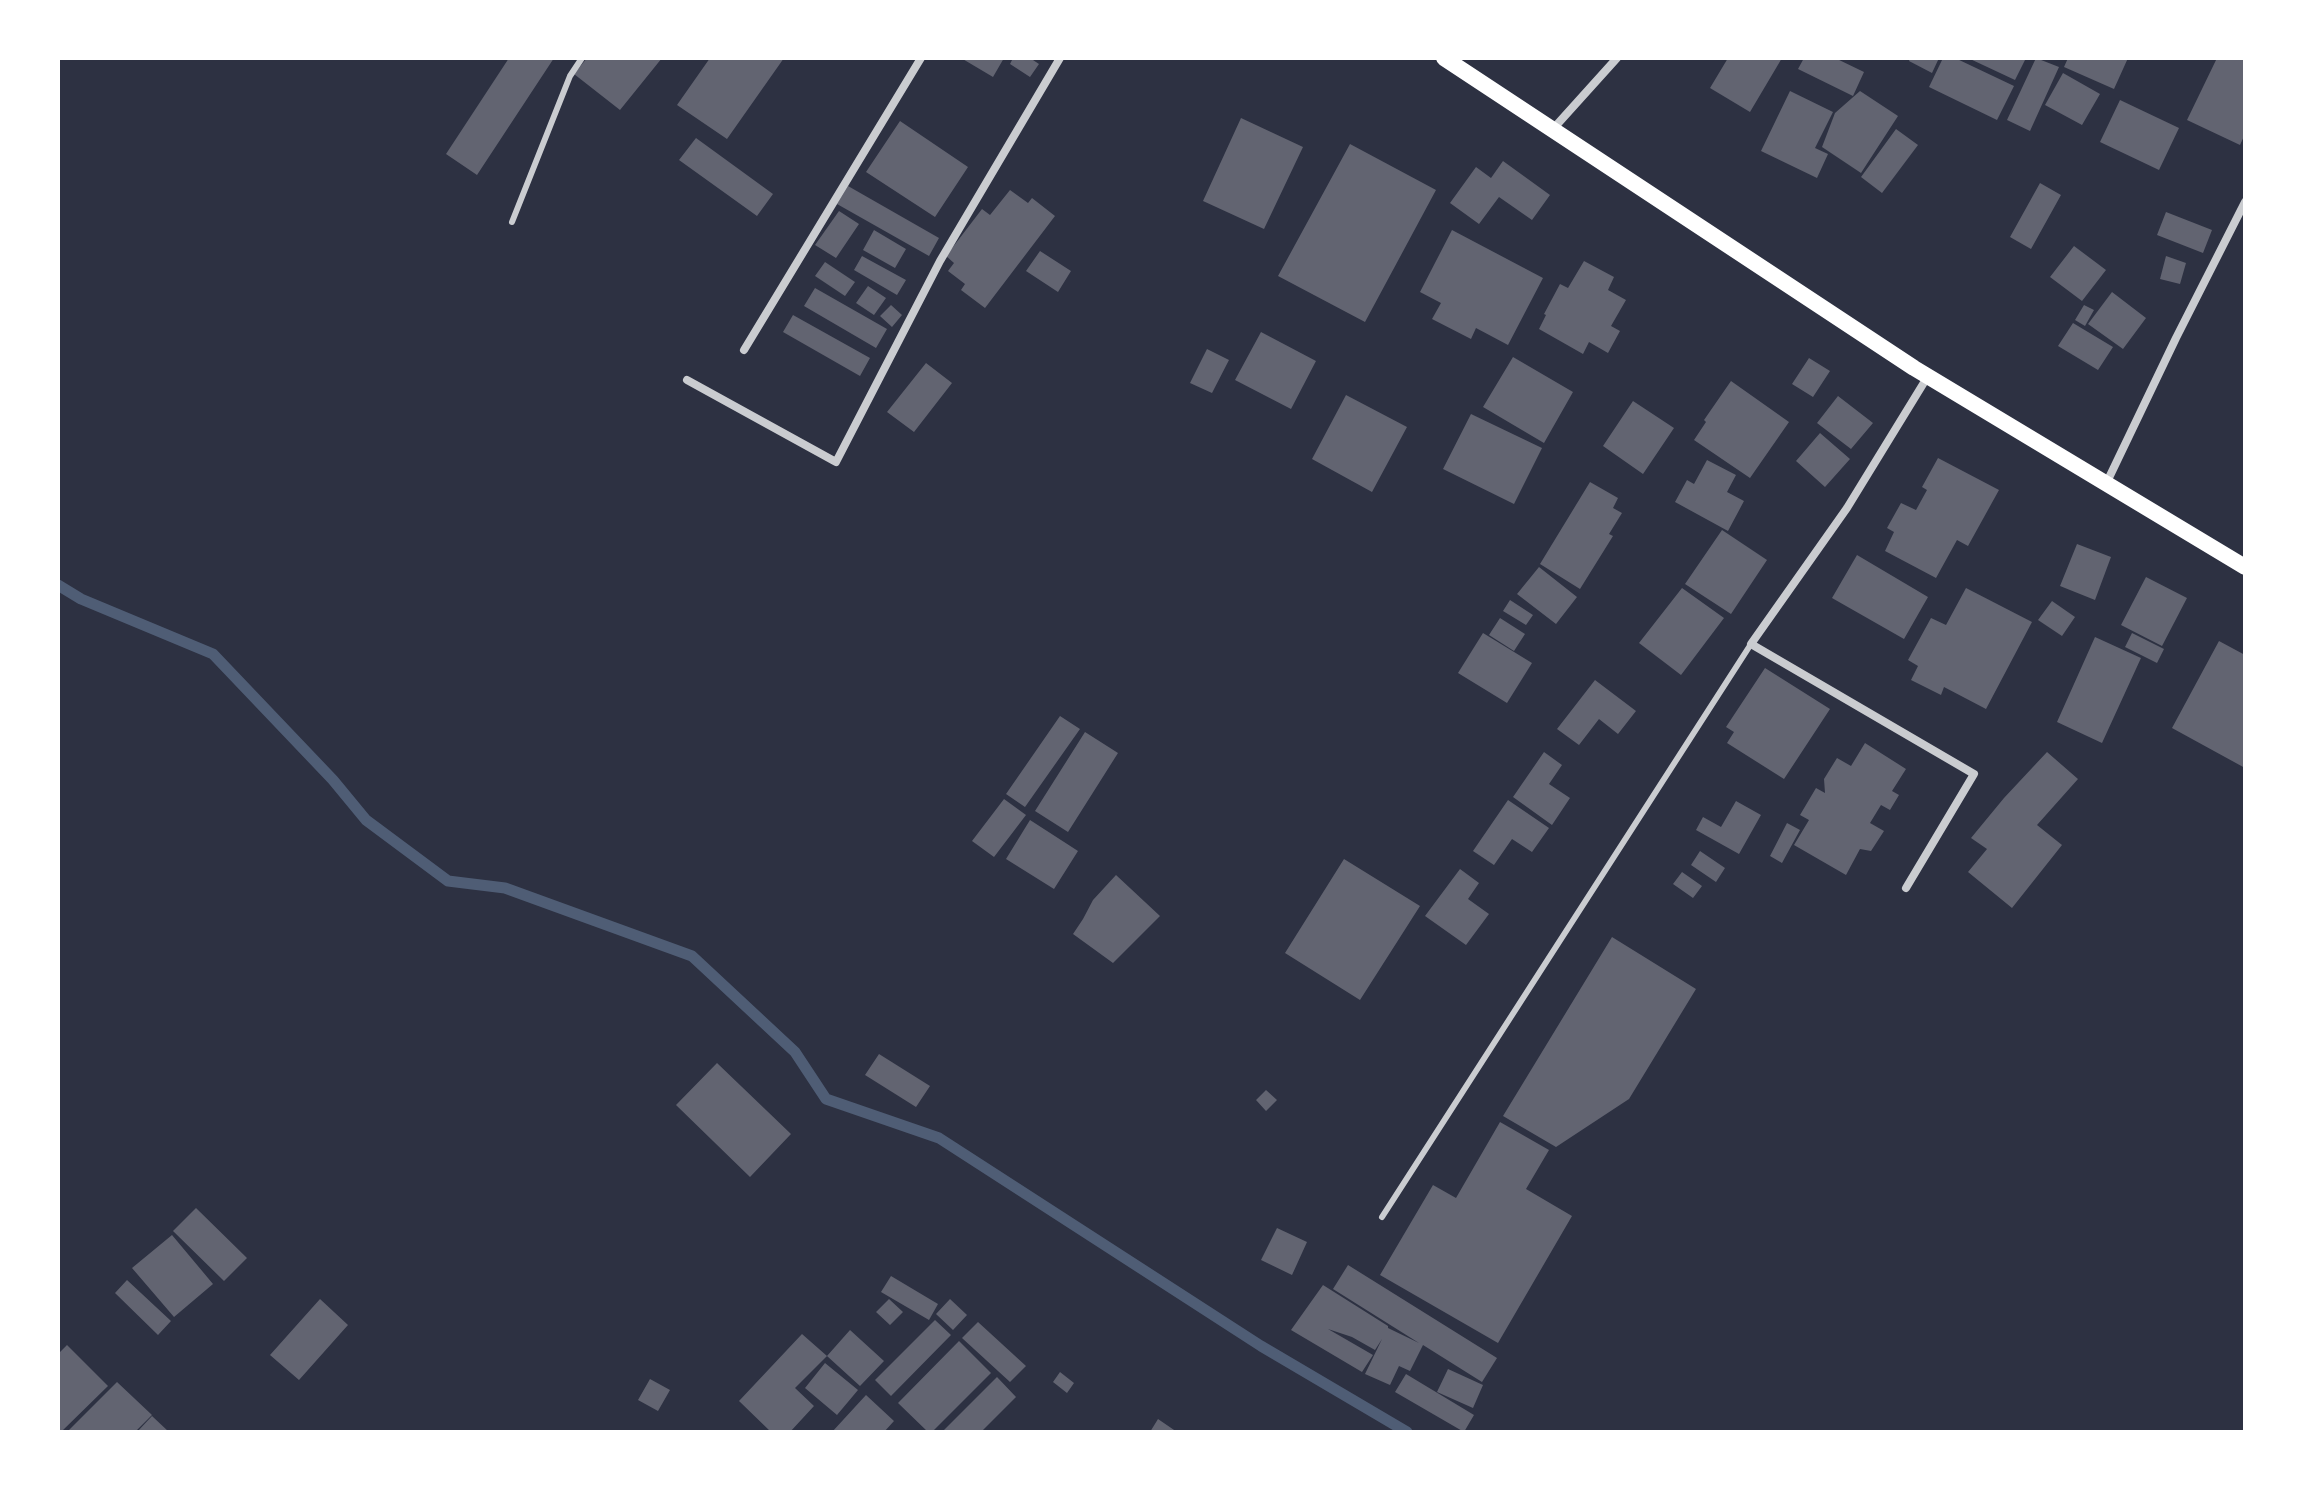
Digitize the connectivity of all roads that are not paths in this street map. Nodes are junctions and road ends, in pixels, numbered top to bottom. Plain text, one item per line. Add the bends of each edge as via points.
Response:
1 (582, 58) edge
2 (921, 58) edge
3 (1060, 58) edge
4 (1444, 58) edge
5 (1617, 58) edge
6 (1552, 129) junction
7 (2245, 202) edge
8 (512, 222) dead end
9 (744, 350) dead end
10 (1928, 376) junction
11 (687, 380) dead end
12 (2106, 484) junction
13 (2245, 567) edge
14 (1751, 644) junction
15 (1906, 888) dead end
16 (1382, 1217) dead end

1 - 8 lane
2 - 9 street
3 - 11 street via 940,261 836,462
4 - 6 main road
5 - 6 street
6 - 10 main road
7 - 12 street
10 - 12 main road
10 - 14 street via 1847,508
12 - 13 main road
14 - 15 street via 1974,774
14 - 16 lane

